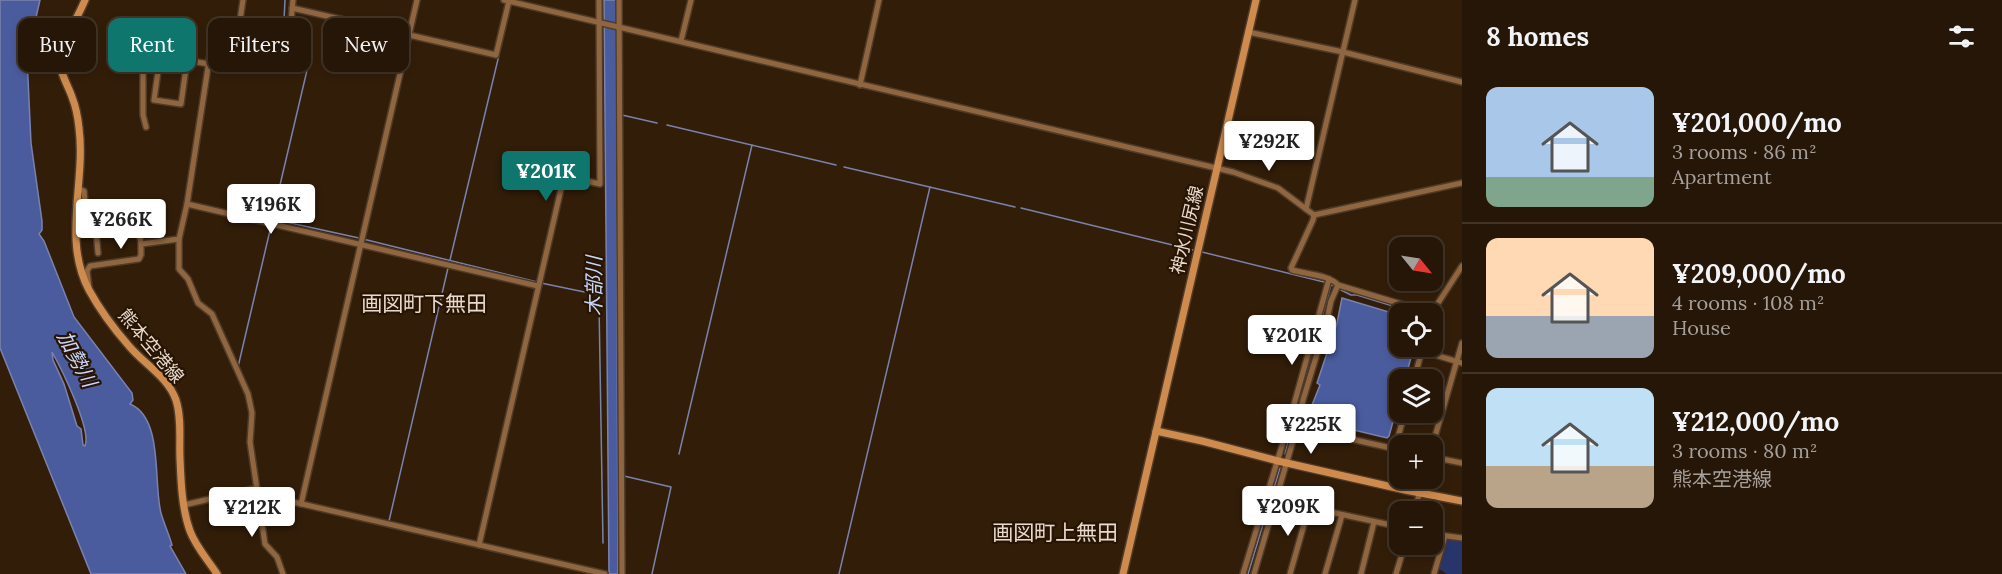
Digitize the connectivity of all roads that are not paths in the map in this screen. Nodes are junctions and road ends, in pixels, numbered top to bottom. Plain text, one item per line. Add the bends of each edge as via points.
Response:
1 (86, 0) edge
2 (243, 0) edge
3 (292, 0) edge
4 (417, 0) edge
5 (599, 0) edge
6 (619, 0) edge
7 (691, 0) edge
8 (879, 0) edge
9 (1256, 0) edge
10 (1355, 0) edge
11 (506, 1) edge
12 (292, 8) junction
13 (240, 18) edge
14 (291, 18) edge
15 (335, 18) edge
16 (600, 22) junction
17 (618, 27) junction
18 (1248, 32) junction
19 (409, 35) joint
20 (681, 41) junction
21 (1343, 52) junction
22 (196, 62) edge
23 (208, 64) joint
24 (143, 72) edge
25 (158, 72) edge
26 (185, 72) edge
27 (400, 72) edge
28 (1462, 82) edge
29 (860, 85) junction
30 (146, 127) dead end
31 (1217, 168) junction
32 (1462, 183) edge
33 (79, 189) junction
34 (188, 204) junction
35 (1306, 209) junction
36 (1314, 215) junction
37 (139, 228) junction
38 (179, 239) junction
39 (141, 244) junction
40 (360, 244) junction
41 (98, 253) dead end
42 (1462, 266) edge
43 (1329, 279) junction
44 (1338, 285) junction
45 (538, 286) junction
46 (88, 289) junction
47 (1398, 303) edge
48 (1438, 303) edge
49 (1462, 343) edge
50 (1443, 356) edge
51 (1459, 362) edge
52 (1297, 426) junction
53 (1156, 431) junction
54 (1436, 435) edge
55 (1389, 447) edge
56 (1443, 459) edge
57 (1278, 460) junction
58 (1286, 463) junction
59 (1462, 463) edge
60 (1421, 489) edge
61 (257, 491) junction
62 (1419, 494) junction
63 (1275, 500) junction
64 (1417, 501) edge
65 (1462, 501) edge
66 (301, 504) junction
67 (184, 505) junction
68 (1309, 507) junction
69 (1342, 515) junction
70 (1374, 522) junction
71 (1389, 525) edge
72 (1444, 536) joint
73 (1462, 538) edge
74 (479, 544) junction
75 (1402, 555) edge
76 (1434, 572) edge
77 (217, 574) edge
78 (283, 574) edge
79 (605, 574) edge
80 (622, 574) edge
81 (1123, 574) edge
82 (1243, 574) edge
83 (1254, 574) edge
84 (1290, 574) edge
85 (1325, 574) edge
86 (1361, 574) edge
87 (1396, 574) edge
88 (1442, 574) edge

1 - 33 main road, 熊本空港線 via 60,60 80,131
2 - 13 street
3 - 12 street
4 - 19 street
5 - 16 street
6 - 17 street
7 - 20 street
8 - 29 street
9 - 18 main road, 神水川尻線
10 - 21 street
11 - 16 street
11 - 19 street via 496,55
12 - 14 street
12 - 15 street
16 - 17 street
16 - 45 street via 600,184 564,176
17 - 20 street
17 - 80 street
18 - 21 street
18 - 31 main road, 神水川尻線
20 - 29 street
21 - 28 street
21 - 35 street
22 - 23 street
23 - 34 street
24 - 30 street
25 - 26 street via 154,100 181,104
27 - 40 street
29 - 31 street
31 - 35 street via 1278,188
31 - 53 main road, 神水川尻線
32 - 36 street
33 - 37 street via 84,191 89,208 133,206
33 - 46 main road, 熊本空港線 via 76,246 79,268
34 - 38 street
34 - 40 street
35 - 36 street
36 - 43 street via 1291,269
37 - 39 street
37 - 41 street via 96,231
38 - 39 street
38 - 61 street via 179,269 198,303 212,314 248,394
39 - 46 street via 140,259 90,266
40 - 45 street
40 - 66 street
42 - 48 street
43 - 44 street
43 - 57 street
44 - 47 street
44 - 52 street
45 - 74 street
46 - 67 main road, 熊本空港線 via 128,345 171,388 179,412
49 - 51 street
50 - 51 street
51 - 54 street
52 - 55 street
52 - 58 street
53 - 57 main road
53 - 81 main road
56 - 59 street
57 - 58 main road
57 - 82 street
58 - 62 main road
58 - 63 street
60 - 62 street
61 - 66 street
61 - 67 street
61 - 78 street via 265,544 277,557
62 - 64 street
62 - 65 main road
63 - 68 street
63 - 83 street
66 - 74 street
67 - 77 main road, 熊本空港線 via 190,531
68 - 69 street
68 - 84 street
69 - 70 street
69 - 85 street
70 - 71 street
70 - 86 street
72 - 73 street
72 - 76 street
74 - 79 street
75 - 87 street
76 - 88 street

